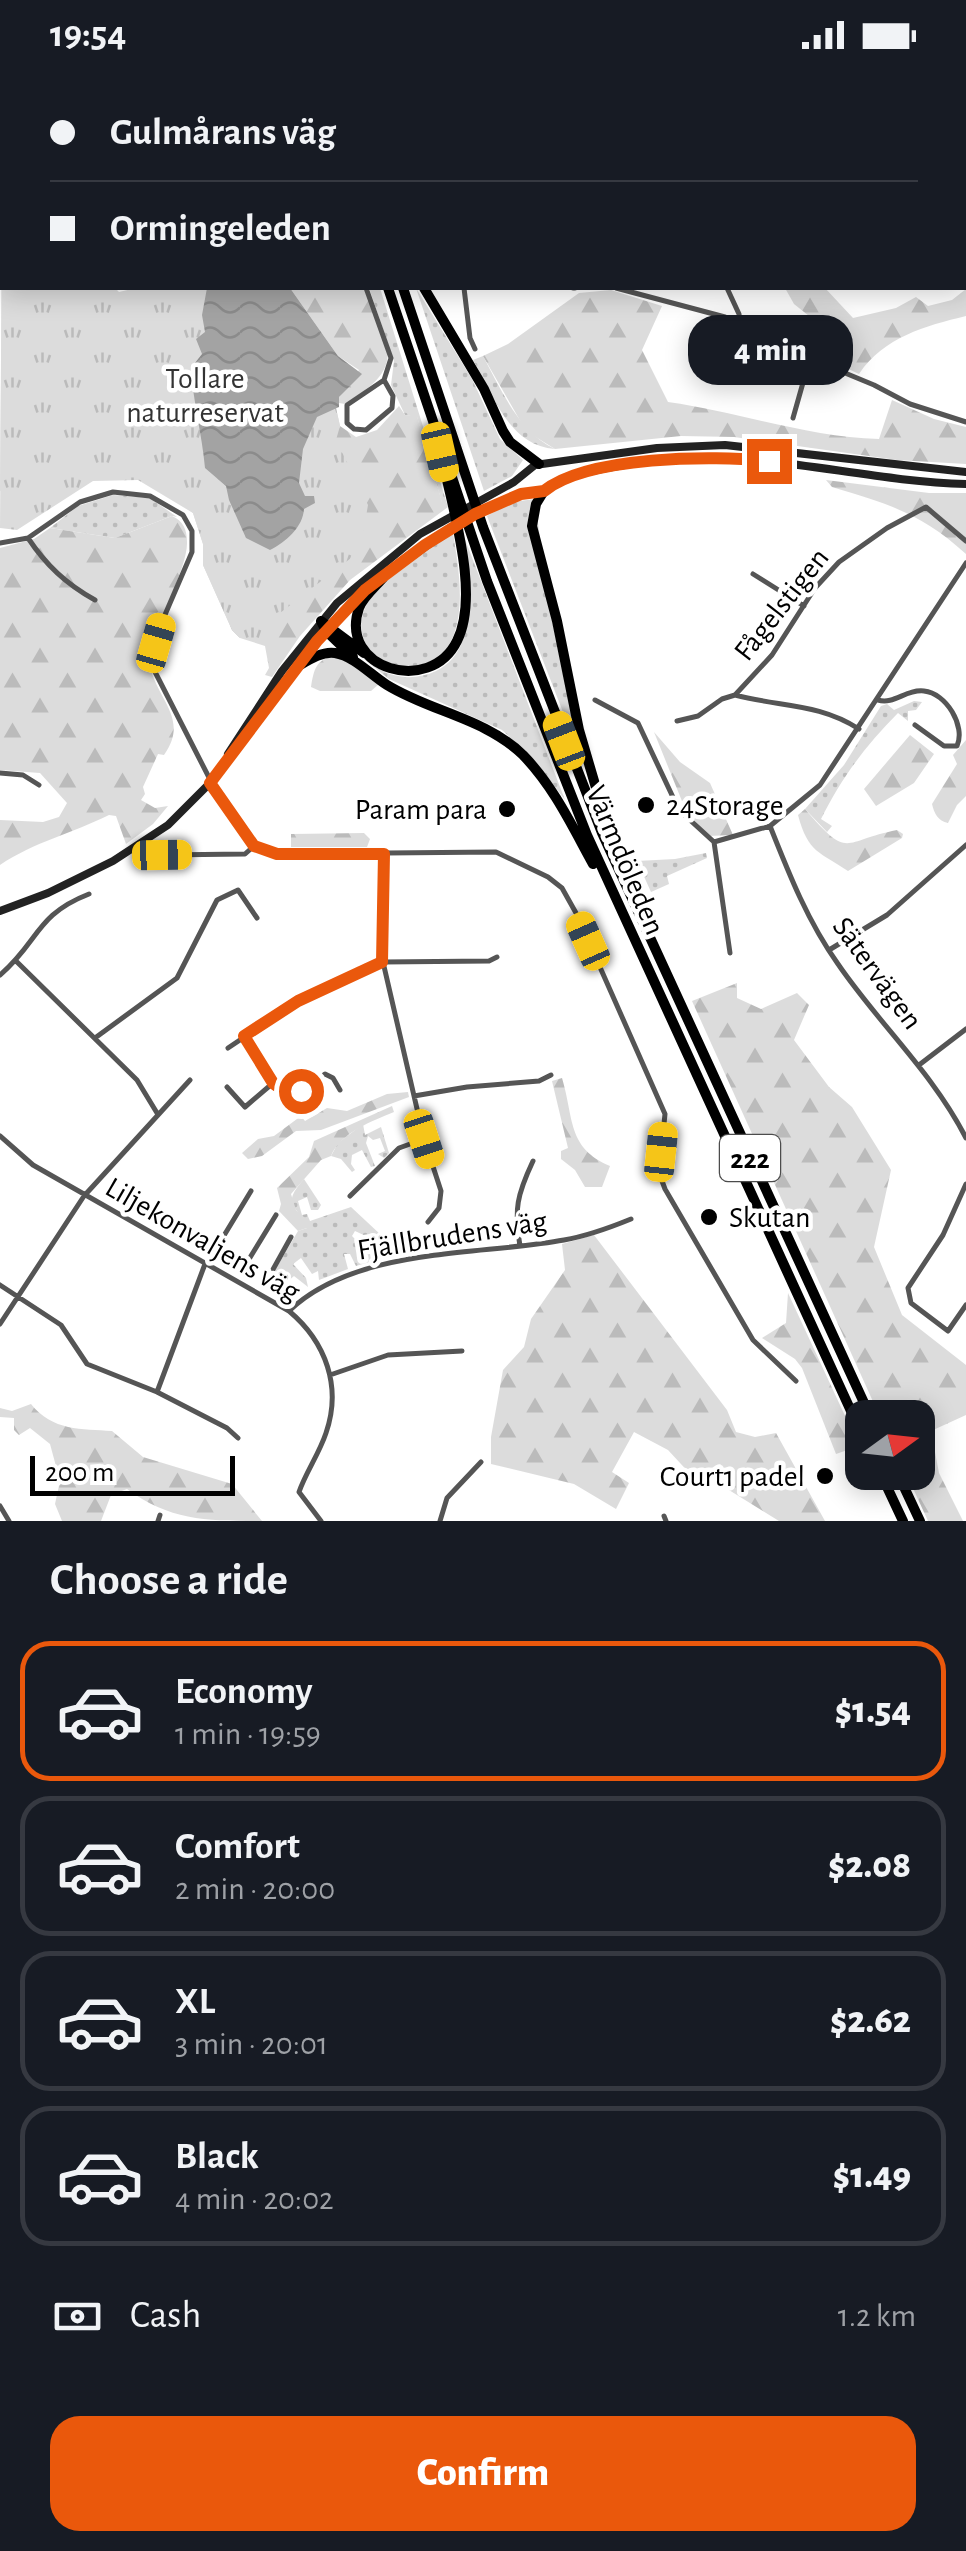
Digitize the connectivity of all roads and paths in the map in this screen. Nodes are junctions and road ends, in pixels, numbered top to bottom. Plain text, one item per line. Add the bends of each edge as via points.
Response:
1 (367, 290) edge
2 (389, 290) edge
3 (404, 290) edge
4 (425, 290) edge
5 (464, 290) edge
6 (624, 290) edge
7 (727, 290) edge
8 (740, 324) junction
9 (475, 349) dead end
10 (810, 358) junction
11 (384, 380) junction
12 (793, 418) dead end
13 (433, 421) junction
14 (966, 422) edge
15 (540, 464) junction
16 (966, 472) edge
17 (966, 484) edge
18 (548, 487) junction
19 (28, 538) junction
20 (966, 541) edge
21 (0, 543) edge
22 (966, 563) edge
23 (753, 574) dead end
24 (382, 578) junction
25 (95, 600) dead end
26 (804, 606) junction
27 (326, 626) junction
28 (372, 660) junction
29 (300, 665) junction
30 (370, 674) junction
31 (735, 696) junction
32 (595, 700) dead end
33 (878, 700) junction
34 (678, 721) dead end
35 (915, 724) dead end
36 (859, 729) junction
37 (0, 773) edge
38 (210, 783) junction
39 (39, 786) dead end
40 (770, 826) junction
41 (714, 842) junction
42 (254, 846) junction
43 (966, 846) edge
44 (384, 854) junction
45 (162, 855) dead end
46 (90, 894) dead end
47 (630, 897) junction
48 (616, 904) junction
49 (0, 911) edge
50 (257, 918) dead end
51 (828, 950) junction
52 (730, 953) dead end
53 (498, 957) dead end
54 (16, 961) junction
55 (382, 962) junction
56 (0, 976) edge
57 (966, 1029) edge
58 (244, 1036) junction
59 (94, 1038) junction
60 (228, 1048) dead end
61 (919, 1065) junction
62 (551, 1075) dead end
63 (190, 1080) dead end
64 (273, 1083) junction
65 (227, 1086) dead end
66 (340, 1090) dead end
67 (414, 1096) junction
68 (157, 1113) junction
69 (0, 1136) edge
70 (966, 1138) edge
71 (424, 1139) junction
72 (533, 1161) dead end
73 (966, 1184) edge
74 (251, 1191) dead end
75 (84, 1196) junction
76 (350, 1196) dead end
77 (276, 1215) dead end
78 (631, 1219) dead end
79 (428, 1222) dead end
80 (291, 1237) dead end
81 (520, 1246) junction
82 (214, 1252) dead end
83 (206, 1264) junction
84 (242, 1268) dead end
85 (266, 1282) dead end
86 (0, 1285) edge
87 (18, 1295) junction
88 (966, 1306) edge
89 (289, 1311) junction
90 (0, 1324) edge
91 (462, 1351) dead end
92 (330, 1375) junction
93 (796, 1380) dead end
94 (156, 1392) junction
95 (846, 1400) edge
96 (863, 1400) edge
97 (238, 1438) dead end
98 (481, 1462) dead end
99 (888, 1490) edge
100 (905, 1490) edge
101 (0, 1506) edge
102 (9, 1521) edge
103 (321, 1521) edge
104 (440, 1521) edge
105 (903, 1521) edge
106 (920, 1521) edge

1 - 11 street via 390,351
2 - 13 highway, Värmdöleden / 222
3 - 47 highway, Värmdöleden / 222 via 528,648
4 - 15 highway via 510,442
5 - 9 street
6 - 8 street
7 - 8 street
8 - 10 street
10 - 12 street
10 - 14 street
11 - 11 street via 347,405 354,429 362,432 392,408
13 - 28 highway via 460,545 461,630 446,656 418,671
13 - 48 highway, Värmdöleden / 222 via 494,600
15 - 16 main road via 724,445
15 - 18 main road via 550,470
15 - 27 main road via 386,559
17 - 18 main road via 720,458 633,464
18 - 24 main road via 475,514
18 - 47 highway via 532,526 583,744
19 - 21 street
19 - 25 street via 44,562
19 - 38 street via 80,502 113,492 150,496 183,514 192,552 161,624 152,666
20 - 26 street, Fågelstigen via 932,509 919,508 846,556
22 - 33 street
23 - 26 street
24 - 27 main road
24 - 28 highway via 357,614 360,640
26 - 31 street, Fågelstigen
27 - 28 highway
27 - 29 main road
27 - 30 highway
27 - 38 main road via 282,671
29 - 30 highway via 330,652
29 - 38 main road
30 - 48 highway via 482,726 520,753 568,815
31 - 34 street, Fågelstigen
31 - 36 street via 824,710
32 - 41 street via 638,722 679,810
33 - 35 street via 933,693 952,713 961,740 946,746
33 - 36 street
36 - 40 street via 820,784
37 - 39 street via 23,775
38 - 42 street
38 - 49 main road via 132,850
40 - 41 street
40 - 51 street, Sätervägen
41 - 52 street
42 - 44 street via 277,854
42 - 45 street via 244,854
43 - 51 street via 887,915
44 - 55 street
44 - 93 street via 496,852 562,888 665,1114 659,1172 666,1189 754,1340
46 - 54 street via 52,913
47 - 96 highway, Värmdöleden / 222
48 - 95 highway, Värmdöleden / 222
50 - 59 street via 238,890 217,900 177,978
51 - 61 street, Sätervägen
53 - 55 street
54 - 56 street
54 - 59 street
55 - 58 street via 298,1001
55 - 67 street
57 - 61 street
58 - 60 street
58 - 64 street
59 - 68 street via 137,1080
61 - 70 street, Sätervägen
62 - 67 street
63 - 68 street
64 - 65 street via 245,1107
64 - 66 street via 301,1091 325,1074
67 - 71 street
68 - 75 street
69 - 75 street, Liljekonvaljens väg
71 - 76 street via 399,1148
71 - 79 street via 441,1191
72 - 81 street via 514,1213
73 - 88 street via 908,1288 911,1303 948,1331
74 - 82 street, Liljekonvaljens väg
75 - 83 street, Liljekonvaljens väg
75 - 87 street
77 - 84 street, Liljekonvaljens väg
78 - 81 street, Fjällbrudens väg
80 - 85 street, Liljekonvaljens väg
81 - 89 street, Fjällbrudens väg via 366,1269 318,1288
83 - 89 street, Liljekonvaljens väg
83 - 94 street
86 - 87 street
87 - 90 street
87 - 94 street via 61,1325 88,1364
89 - 92 street, Liljekonvaljens väg via 314,1336
91 - 92 street via 388,1356
92 - 103 street, Liljekonvaljens väg via 326,1432 299,1492
94 - 97 street
98 - 104 street via 447,1498
99 - 105 highway
100 - 106 highway
101 - 102 street

